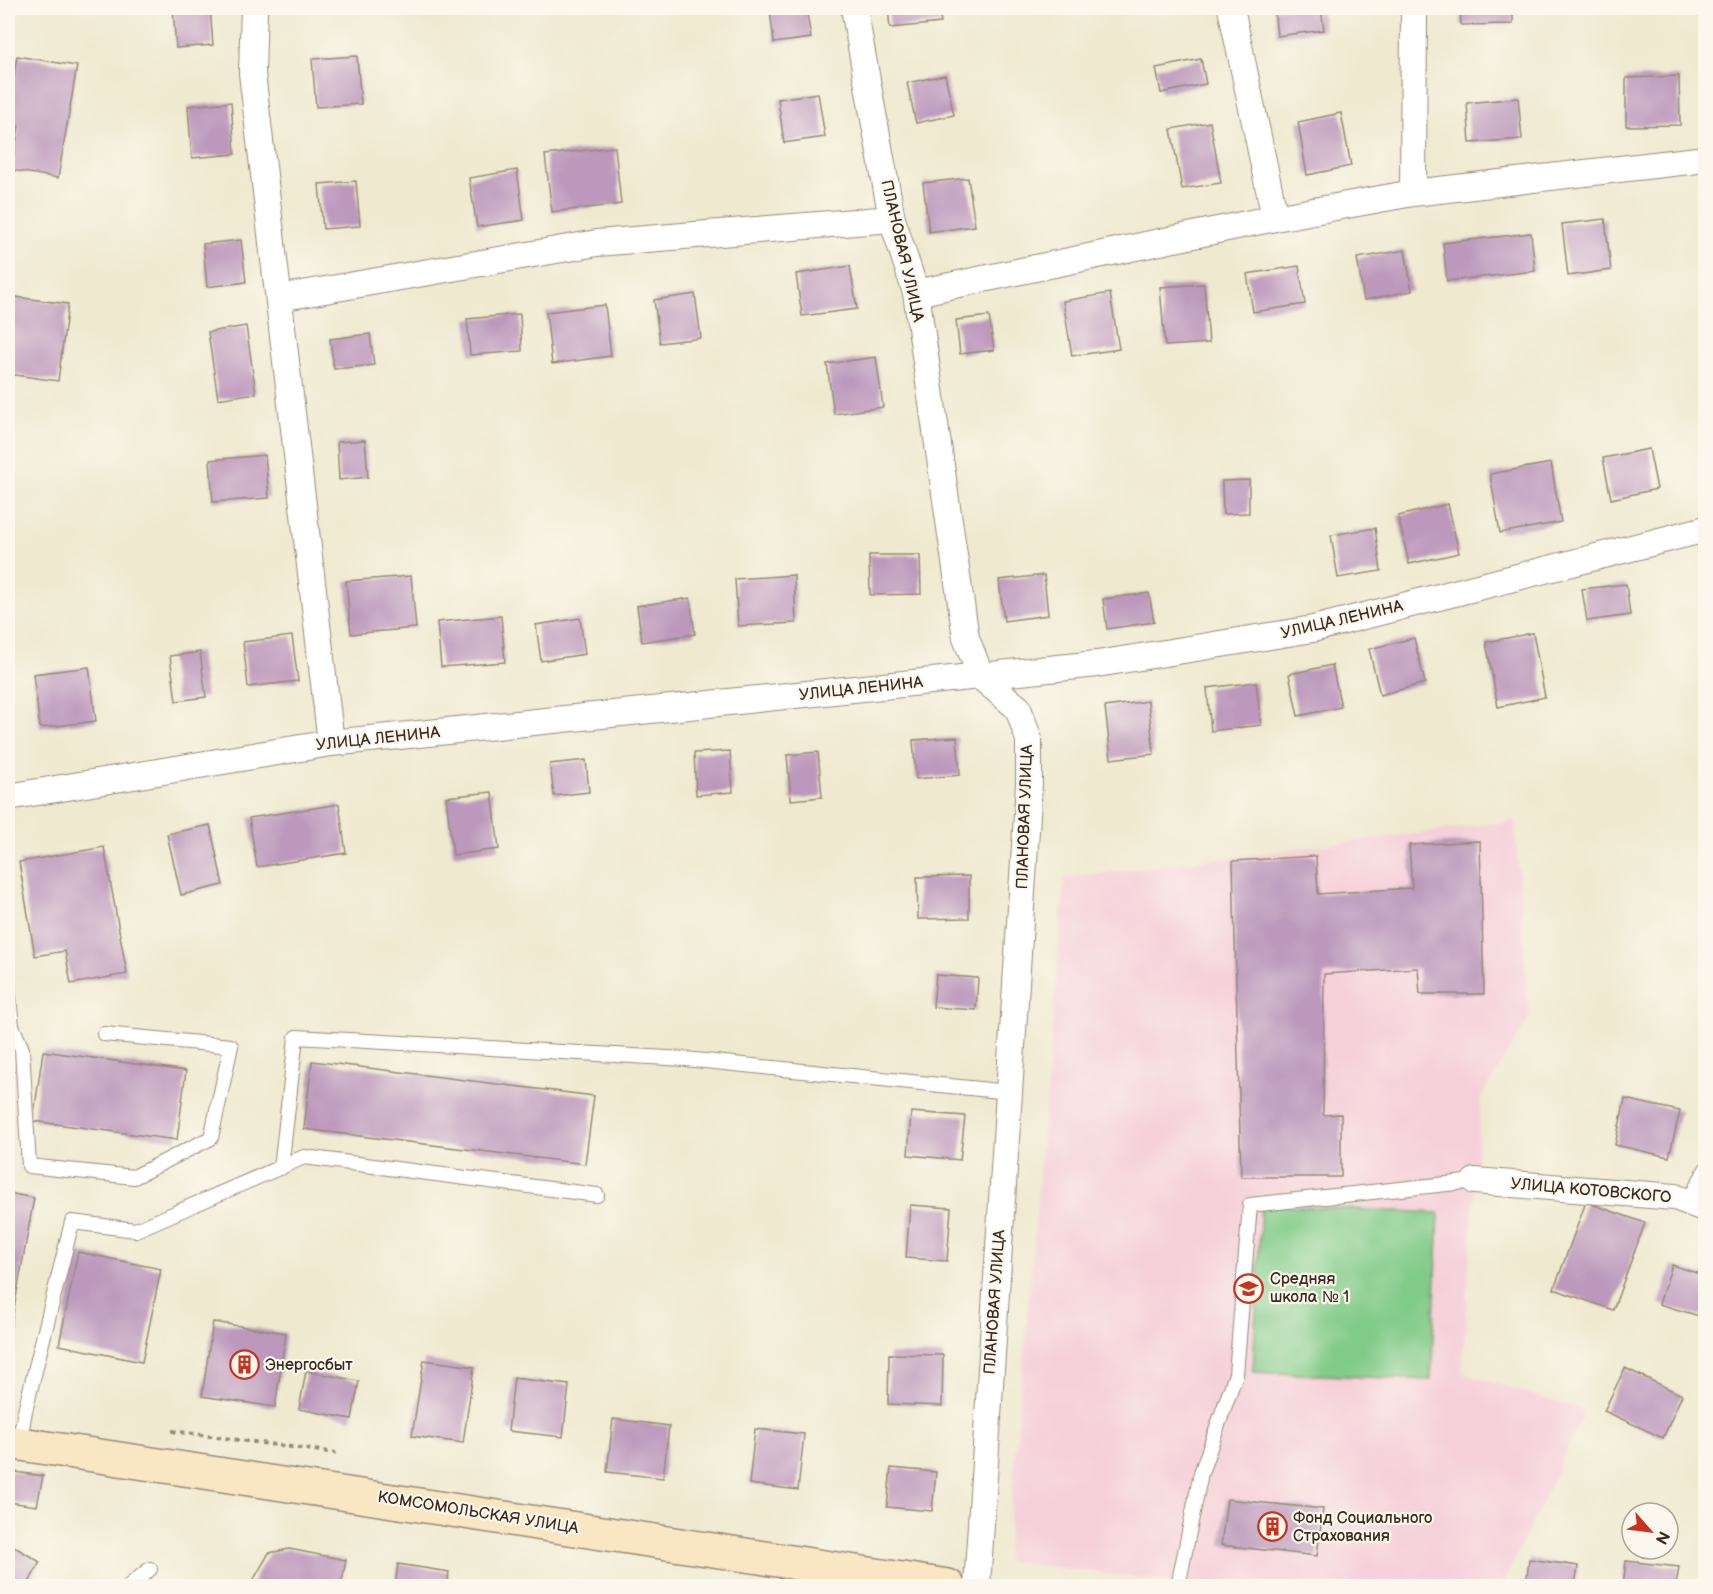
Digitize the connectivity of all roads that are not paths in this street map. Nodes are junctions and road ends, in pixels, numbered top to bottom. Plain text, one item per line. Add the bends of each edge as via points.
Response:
1 (254, 8) edge
2 (854, 8) edge
3 (1231, 8) edge
4 (1414, 8) edge
5 (1706, 159) edge
6 (1413, 193) junction
7 (1275, 218) junction
8 (892, 219) junction
9 (916, 293) junction
10 (279, 298) junction
11 (1706, 529) edge
12 (981, 677) junction
13 (331, 743) junction
14 (8, 797) edge
15 (8, 988) edge
16 (104, 1034) dead end
17 (1009, 1092) junction
18 (281, 1168) junction
19 (1706, 1169) edge
20 (1475, 1181) joint
21 (597, 1196) dead end
22 (1697, 1206) edge
23 (13, 1443) edge
24 (150, 1569) dead end
25 (129, 1587) edge
26 (948, 1587) edge
27 (977, 1587) edge
28 (1179, 1587) edge

1 - 10 street via 252,74
2 - 8 street, ПЛАНОВАЯ УЛИЦА
3 - 7 street
4 - 6 street
5 - 6 street
6 - 7 street
7 - 9 street
8 - 9 street, ПЛАНОВАЯ УЛИЦА
8 - 10 street via 597,243
9 - 12 street, ПЛАНОВАЯ УЛИЦА via 966,638
10 - 13 street
11 - 12 street, УЛИЦА ЛЕНИНА via 1313,629 1097,664
12 - 13 street, УЛИЦА ЛЕНИНА
12 - 17 street, ПЛАНОВАЯ УЛИЦА via 1018,708 1029,740
13 - 14 street, УЛИЦА ЛЕНИНА
15 - 16 lane via 12,1026 22,1049 29,1166 134,1177 211,1138 231,1046
17 - 18 lane via 685,1059 296,1037
17 - 27 street, ПЛАНОВАЯ УЛИЦА
18 - 21 lane via 304,1157
18 - 23 lane via 136,1230 72,1222 25,1411
19 - 22 lane
20 - 22 street, УЛИЦА КОТОВСКОГО via 1675,1197
20 - 28 lane via 1250,1205 1236,1374 1201,1473
23 - 26 main road, КОМСОМОЛЬСКАЯ УЛИЦА
24 - 25 lane

